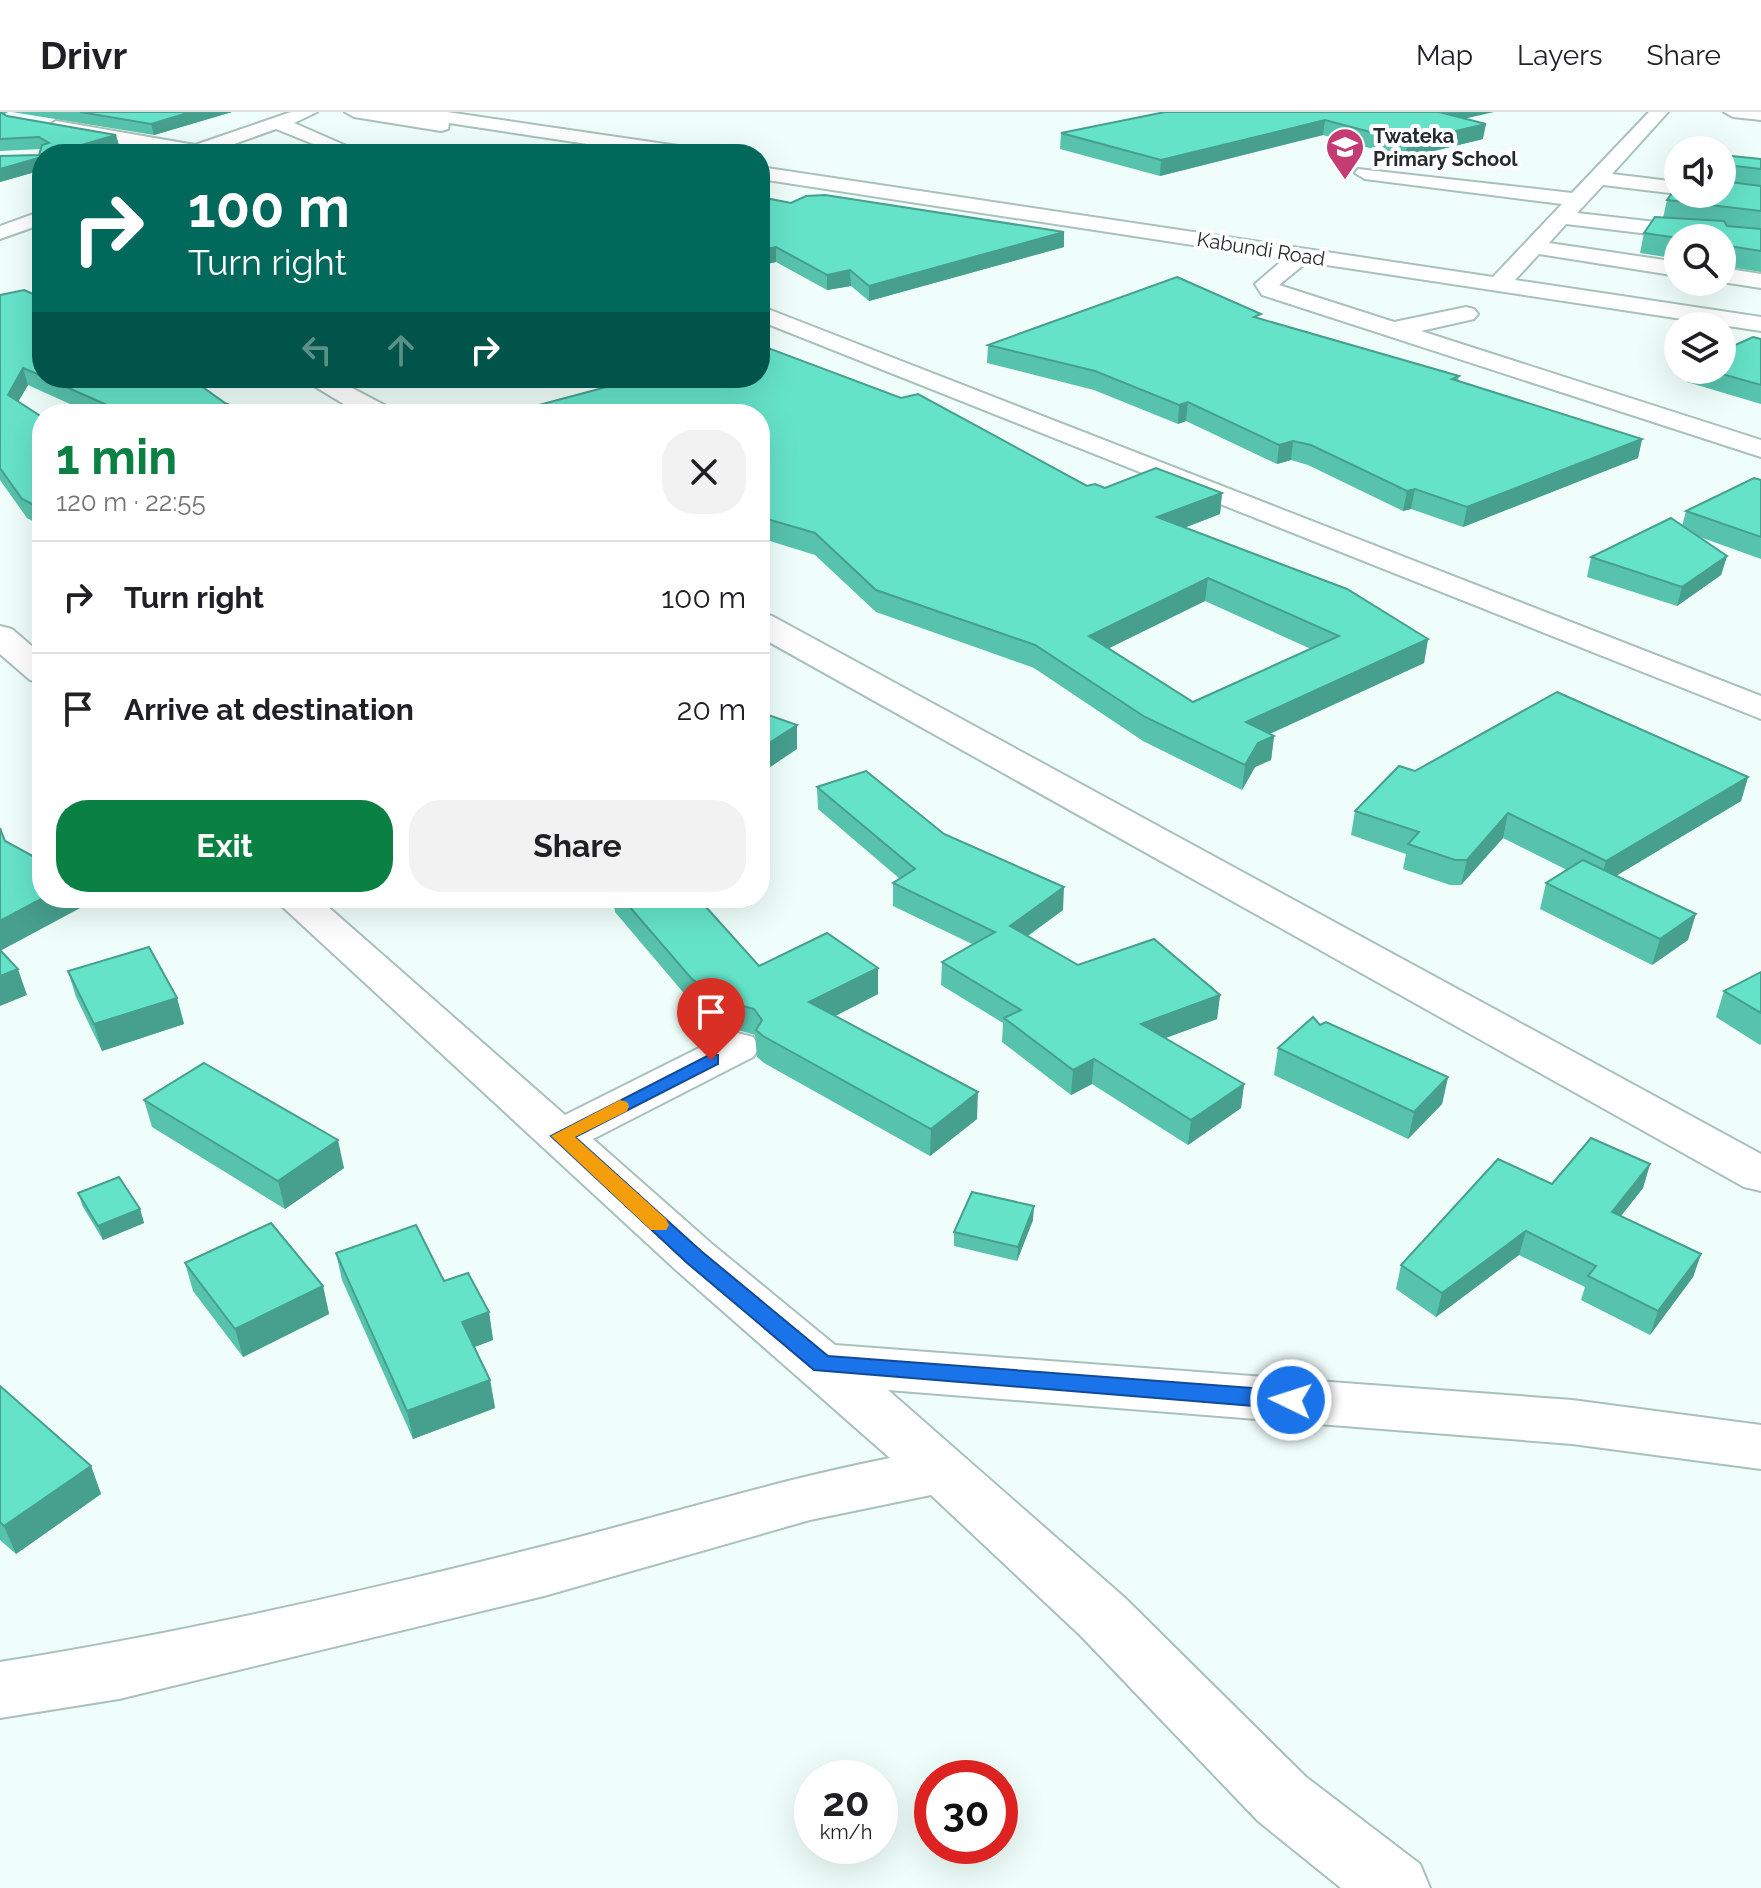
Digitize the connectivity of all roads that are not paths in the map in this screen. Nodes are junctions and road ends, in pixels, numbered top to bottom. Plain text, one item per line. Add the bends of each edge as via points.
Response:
1 (308, 112) edge
2 (354, 112) edge
3 (410, 112) edge
4 (1659, 112) edge
5 (1733, 112) edge
6 (1761, 115) edge
7 (277, 123) junction
8 (41, 124) edge
9 (333, 127) dead end
10 (309, 136) junction
11 (145, 144) edge
12 (218, 144) edge
13 (286, 144) edge
14 (329, 144) edge
15 (567, 144) edge
16 (625, 144) edge
17 (1617, 158) junction
18 (1647, 162) dead end
19 (770, 166) edge
20 (1365, 173) dead end
21 (770, 174) edge
22 (1598, 178) junction
23 (1664, 186) edge
24 (993, 204) junction
25 (1569, 208) junction
26 (32, 227) edge
27 (0, 233) edge
28 (1761, 241) edge
29 (1534, 247) junction
30 (1302, 255) junction
31 (1664, 267) edge
32 (1736, 277) edge
33 (1503, 280) junction
34 (1761, 281) edge
35 (1466, 314) dead end
36 (1761, 314) edge
37 (770, 317) edge
38 (1761, 324) edge
39 (1390, 331) junction
40 (332, 388) edge
41 (362, 404) edge
42 (1761, 449) edge
43 (770, 629) edge
44 (0, 636) edge
45 (32, 664) edge
46 (1761, 708) edge
47 (305, 908) edge
48 (737, 1047) dead end
49 (561, 1136) junction
50 (1761, 1175) edge
51 (822, 1364) junction
52 (1761, 1447) edge
53 (942, 1470) junction
54 (0, 1690) edge
55 (1395, 1888) edge

1 - 7 street
2 - 15 street
3 - 16 street
4 - 17 street
5 - 6 street
7 - 10 street
7 - 12 street
8 - 11 street
9 - 10 street
10 - 13 street
10 - 14 street
17 - 18 street
17 - 22 street
19 - 24 street, Kabundi Road
20 - 25 street
21 - 24 street, Kabundi Road
22 - 23 street
22 - 25 street
24 - 30 street, Kabundi Road
24 - 33 street, Kabundi Road
25 - 28 street
25 - 29 street
26 - 27 street
29 - 31 street
29 - 33 street
30 - 33 street, Kabundi Road
30 - 39 street via 1267,284 1270,290
32 - 34 street
33 - 36 street, Kabundi Road
33 - 38 street, Kabundi Road
35 - 39 street
37 - 46 street
39 - 42 street
40 - 41 street
43 - 50 street
44 - 45 street
47 - 49 street
48 - 49 street
49 - 51 street
51 - 52 street via 1572,1422
51 - 53 street
53 - 54 street via 810,1497 544,1571 134,1667
53 - 55 street via 1103,1617 1282,1799

